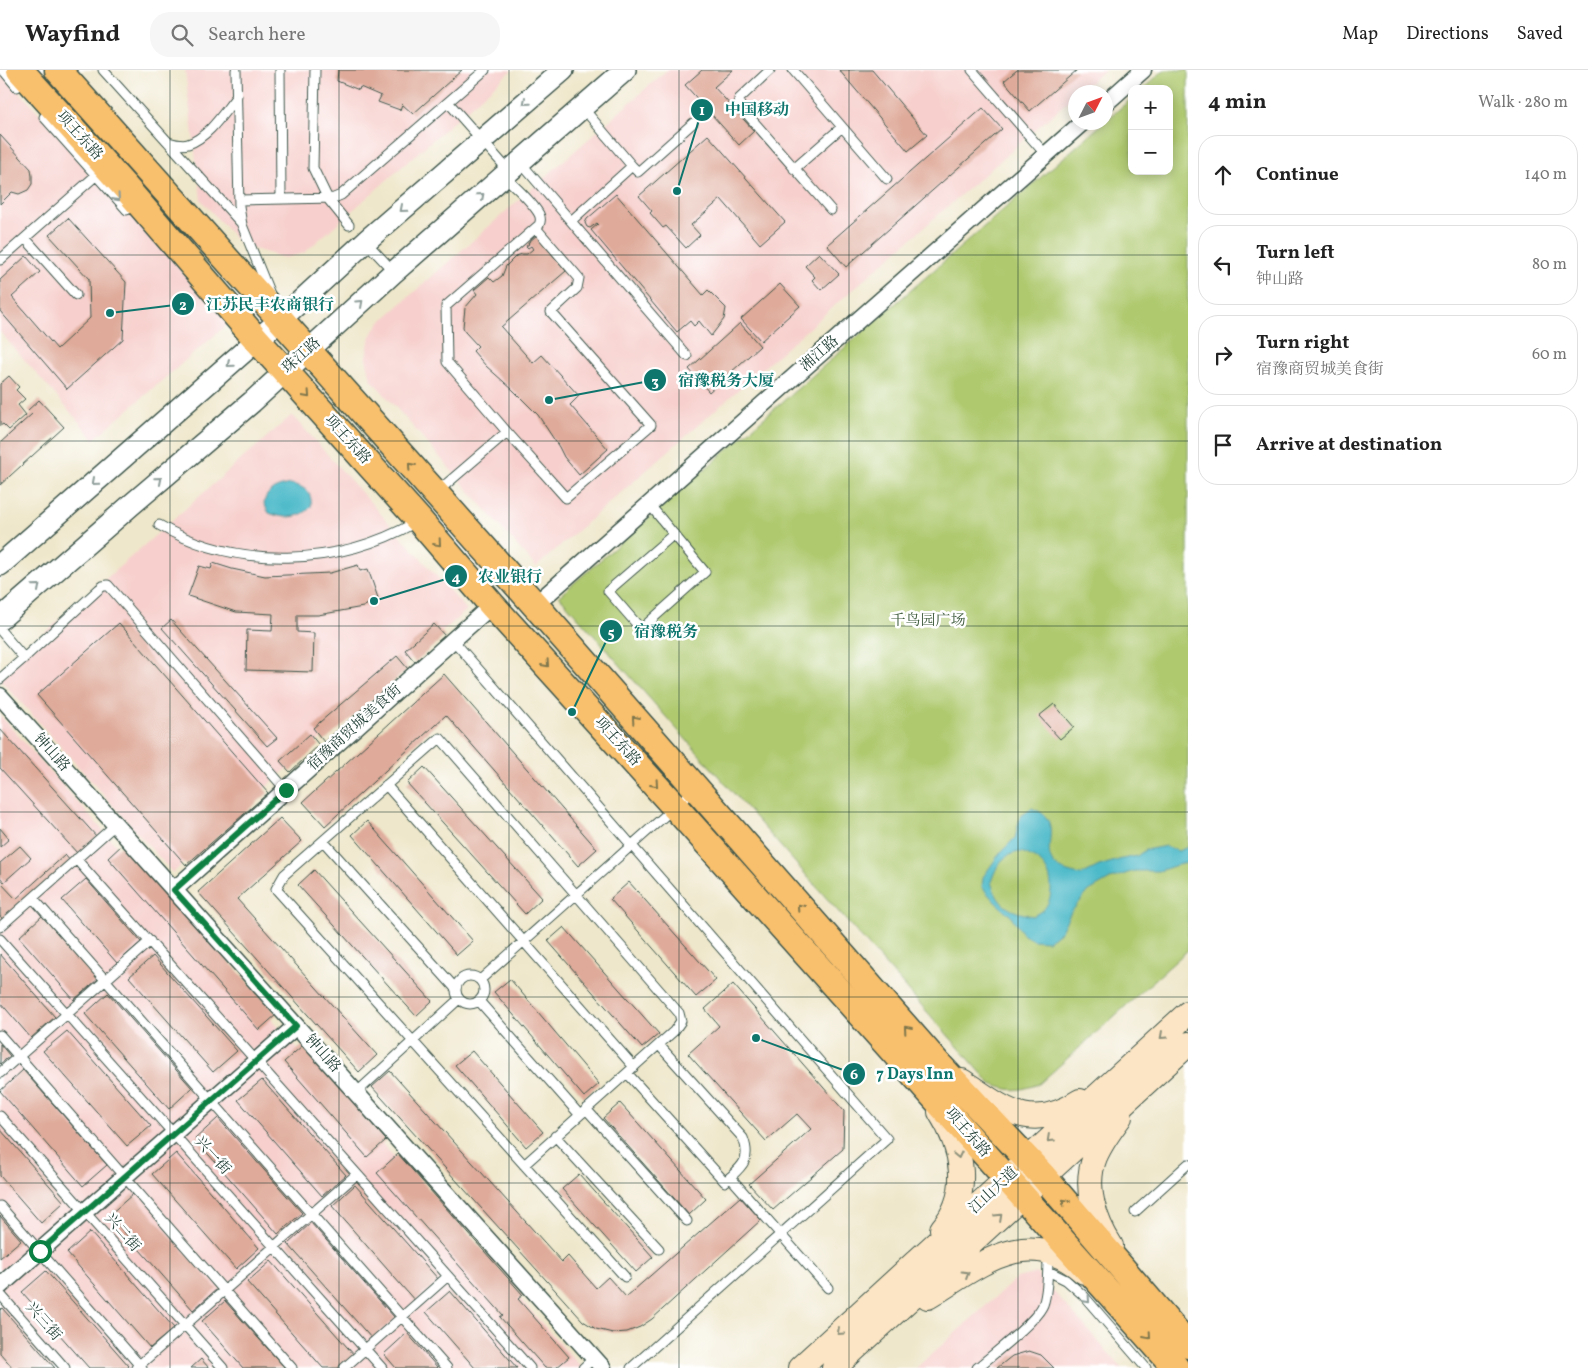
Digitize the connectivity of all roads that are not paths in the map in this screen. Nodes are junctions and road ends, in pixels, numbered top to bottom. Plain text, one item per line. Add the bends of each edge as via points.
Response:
1 (2, 70) edge
2 (58, 70) edge
3 (103, 70) edge
4 (236, 70) edge
5 (280, 70) edge
6 (315, 70) edge
7 (485, 70) edge
8 (563, 70) edge
9 (625, 70) edge
10 (770, 70) edge
11 (793, 70) edge
12 (972, 70) edge
13 (1143, 70) edge
14 (20, 80) edge
15 (237, 96) junction
16 (1113, 97) edge
17 (448, 102) junction
18 (582, 107) junction
19 (40, 112) dead end
20 (693, 123) dead end
21 (842, 127) junction
22 (1074, 130) edge
23 (482, 141) junction
24 (168, 142) junction
25 (1046, 156) junction
26 (113, 161) junction
27 (632, 166) junction
28 (794, 168) junction
29 (511, 170) junction
30 (887, 179) dead end
31 (281, 199) junction
32 (328, 199) junction
33 (239, 200) junction
34 (831, 210) dead end
35 (136, 219) dead end
36 (570, 221) junction
37 (242, 225) junction
38 (349, 225) dead end
39 (536, 228) junction
40 (25, 238) junction
41 (366, 241) junction
42 (0, 260) edge
43 (394, 272) junction
44 (76, 295) dead end
45 (280, 320) junction
46 (252, 345) junction
47 (308, 350) junction
48 (687, 356) dead end
49 (279, 374) junction
50 (507, 432) junction
51 (435, 494) junction
52 (649, 504) junction
53 (419, 520) junction
54 (159, 525) dead end
55 (674, 534) junction
56 (0, 565) edge
57 (492, 605) junction
58 (535, 605) junction
59 (0, 619) edge
60 (0, 630) edge
61 (453, 640) junction
62 (24, 658) junction
63 (0, 679) edge
64 (0, 696) edge
65 (386, 785) junction
66 (696, 788) junction
67 (286, 790) junction
68 (675, 807) junction
69 (115, 824) junction
70 (323, 841) junction
71 (632, 846) junction
72 (76, 859) junction
73 (174, 890) junction
74 (576, 895) junction
75 (33, 898) junction
76 (0, 927) edge
77 (0, 939) edge
78 (150, 941) junction
79 (524, 942) junction
80 (106, 980) junction
81 (480, 980) junction
82 (456, 988) junction
83 (459, 999) junction
84 (479, 1001) junction
85 (1188, 1013) edge
86 (67, 1014) junction
87 (296, 1026) junction
88 (0, 1035) edge
89 (413, 1041) junction
90 (659, 1044) junction
91 (1188, 1044) edge
92 (19, 1056) junction
93 (256, 1060) junction
94 (1146, 1067) junction
95 (630, 1070) junction
96 (0, 1073) edge
97 (930, 1073) junction
98 (356, 1092) junction
99 (211, 1100) junction
100 (583, 1112) junction
101 (0, 1116) edge
102 (173, 1133) junction
103 (556, 1136) junction
104 (524, 1164) junction
105 (1188, 1164) edge
106 (1036, 1168) junction
107 (357, 1174) junction
108 (124, 1176) junction
109 (730, 1177) junction
110 (1015, 1187) junction
111 (0, 1206) edge
112 (85, 1212) junction
113 (1135, 1212) dead end
114 (311, 1214) junction
115 (687, 1221) dead end
116 (781, 1234) junction
117 (274, 1247) junction
118 (658, 1249) dead end
119 (40, 1251) junction
120 (1048, 1262) junction
121 (448, 1276) junction
122 (625, 1277) dead end
123 (0, 1286) edge
124 (828, 1288) dead end
125 (224, 1291) junction
126 (0, 1294) edge
127 (1134, 1301) junction
128 (402, 1317) junction
129 (871, 1319) junction
130 (185, 1325) junction
131 (1188, 1345) edge
132 (366, 1349) junction
133 (593, 1365) edge
134 (139, 1367) edge
135 (65, 1368) edge
136 (223, 1368) edge
137 (292, 1368) edge
138 (344, 1368) edge
139 (382, 1368) edge
140 (447, 1368) edge
141 (530, 1368) edge
142 (631, 1368) edge
143 (800, 1368) edge
144 (834, 1368) edge
145 (977, 1368) edge
146 (1146, 1368) edge
147 (1176, 1368) edge

1 - 14 lane
2 - 26 main road, 项王东路
3 - 24 lane
4 - 15 lane
5 - 31 lane
6 - 32 lane via 313,168
7 - 17 lane
8 -> 23 street
9 - 18 street, 珠江路
10 - 28 lane via 744,92 739,99 740,106
11 - 21 lane
12 - 25 lane
13 - 16 street
14 - 26 main road, 项王东路
15 - 24 lane via 200,137 188,144
15 - 33 lane
17 - 23 lane
17 - 32 lane via 341,194
18 - 27 lane
18 - 29 street, 珠江路
19 - 26 lane
20 - 27 lane via 638,172
21 - 28 lane
21 - 30 lane
22 - 25 street, 湘江路
23 - 29 lane
23 -> 41 street
24 - 37 lane
25 - 52 street, 湘江路
26 -> 35 lane
26 - 40 lane
26 - 45 main road, 项王东路
26 - 46 main road, 项王东路
27 - 36 lane
28 - 34 lane
29 - 36 lane
29 - 39 lane via 539,214 541,221
43 -> 29 street, 珠江路
31 - 32 lane
31 - 33 lane
32 - 38 lane
33 - 37 lane
36 - 48 lane
37 - 45 lane
39 - 50 lane via 446,306 447,362
39 - 50 lane via 579,278 577,288 552,312 651,425 566,498
40 - 42 lane
40 - 44 lane
41 - 43 lane
41 - 45 street
47 -> 43 street, 珠江路
45 - 46 street
45 - 47 main road, 项王东路
46 - 49 main road, 项王东路
46 -> 56 street
47 - 49 street, 珠江路
51 -> 47 main road, 项王东路
49 -> 53 main road, 项王东路
59 -> 49 street, 珠江路
50 - 51 lane
51 - 58 main road, 项王东路
52 - 55 lane
52 - 58 street, 湘江路
53 - 54 lane via 371,543 338,552 292,557 221,550 195,543
53 -> 57 main road, 项王东路
55 - 55 lane via 705,572 641,628 608,591
57 - 61 street, 宿豫商贸城美食街
57 -> 68 main road, 项王东路
66 -> 58 main road, 项王东路
60 - 62 lane
61 - 67 street, 宿豫商贸城美食街
61 - 71 lane
62 - 63 lane
62 - 67 lane via 99,589 108,585
64 - 69 street, 钟山路
65 - 70 lane
65 - 74 lane via 440,738
65 - 79 lane
66 - 68 lane
97 -> 66 main road, 项王东路
67 - 73 street, 宿豫商贸城美食街
68 - 71 lane
68 - 97 main road, 项王东路
69 - 72 lane
69 - 73 street, 钟山路
70 - 82 lane
70 - 89 lane via 284,875 276,889
71 - 74 lane
71 - 116 lane via 887,1139
72 - 75 lane
72 - 78 lane
73 - 87 street, 钟山路
74 - 79 lane
74 - 90 lane via 679,1013 681,1021
75 - 76 lane
75 - 80 lane
77 - 86 lane, 兴一街
78 - 80 lane
78 - 93 lane
79 - 81 lane
79 - 95 lane
80 - 86 lane
80 - 99 lane
81 - 82 lane via 472,976 463,977
81 - 84 lane via 484,989
82 - 83 lane
83 - 84 lane via 470,1004
83 - 89 lane
84 - 100 lane
85 -> 94 main road, 江山大道
86 - 92 lane
86 - 102 lane, 兴一街
87 - 93 street
87 - 98 street, 钟山路
88 - 92 lane
89 - 98 lane
89 - 104 lane
90 - 95 lane
90 - 109 lane via 744,1138 747,1157
91 - 94 main road, 江山大道
92 - 96 lane
92 - 108 lane
93 - 99 street
93 - 107 lane
94 - 97 main road via 1053,1115 1027,1117
94 - 106 main road, 江山大道
94 - 127 main road via 1095,1157 1091,1176 1092,1203 1100,1229
95 - 100 lane
95 - 109 lane via 724,1182
97 - 106 main road, 项王东路
97 - 110 main road, 项王东路
97 -> 129 main road via 959,1157 962,1183 958,1202 946,1224
98 - 133 street, 钟山路
99 - 102 street
99 - 114 lane
100 - 103 lane
100 - 115 lane
101 - 112 lane, 兴二街
102 - 108 street
102 - 117 lane, 兴一街
103 - 104 lane
103 - 118 lane
104 - 122 lane
105 - 113 lane
106 - 110 main road, 江山大道
127 -> 106 main road, 项王东路 via 1103,1244
107 - 114 lane
107 - 121 lane
108 - 112 street
108 - 125 lane
109 - 116 lane
110 - 127 main road, 项王东路
110 - 129 main road, 江山大道
111 - 119 lane
112 - 119 street
112 - 130 lane, 兴二街
114 - 117 lane
114 - 128 lane
116 - 124 lane
116 - 142 lane
117 - 125 lane
117 - 132 lane, 兴一街
119 - 123 street
119 - 134 lane
120 - 127 main road via 1060,1256
129 -> 120 main road via 1015,1250 1035,1249
120 - 145 lane via 1043,1306 1034,1318
120 -> 146 lane via 1083,1295
121 - 128 lane
121 - 141 lane
125 - 130 lane
125 - 137 lane
126 - 135 lane, 兴三街
127 - 131 main road, 项王东路
127 -> 147 main road, 项王东路
128 - 132 lane
128 - 140 lane
129 -> 143 main road, 江山大道
129 - 144 main road, 江山大道
130 - 134 lane
130 - 136 lane, 兴二街
132 - 138 lane
132 - 139 lane, 兴一街

